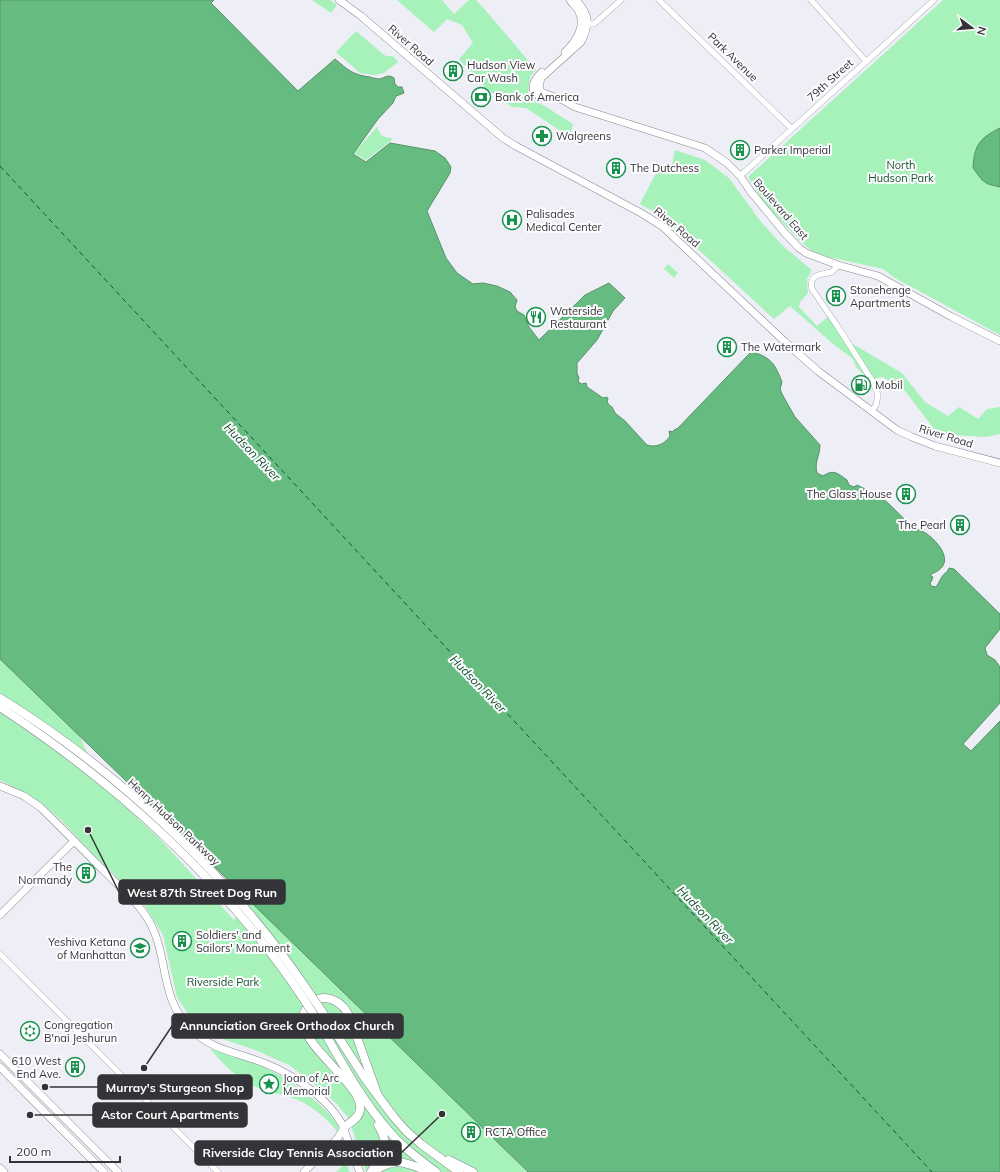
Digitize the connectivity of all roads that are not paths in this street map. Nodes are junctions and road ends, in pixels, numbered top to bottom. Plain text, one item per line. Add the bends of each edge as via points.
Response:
1 (339, 0) edge
2 (570, 0) edge
3 (576, 0) edge
4 (621, 0) edge
5 (659, 0) edge
6 (811, 0) edge
7 (934, 0) edge
8 (584, 24) junction
9 (866, 61) junction
10 (792, 129) junction
11 (740, 176) junction
12 (838, 265) junction
13 (1000, 341) edge
14 (872, 411) junction
15 (1000, 463) edge
16 (0, 698) edge
17 (0, 707) edge
18 (0, 786) edge
19 (74, 841) junction
20 (0, 915) edge
21 (0, 954) edge
22 (307, 996) junction
23 (318, 1013) junction
24 (0, 1054) edge
25 (0, 1067) edge
26 (378, 1096) junction
27 (364, 1099) junction
28 (344, 1128) junction
29 (429, 1150) junction
30 (0, 1168) edge
31 (4, 1172) edge
32 (104, 1172) edge
33 (118, 1172) edge
34 (218, 1172) edge
35 (304, 1172) edge
36 (360, 1172) edge
37 (371, 1172) edge
38 (430, 1172) edge
39 (436, 1172) edge
40 (459, 1172) edge
41 (473, 1172) edge

1 - 14 main road, River Road via 503,138 662,226 785,342 818,371
2 - 8 main road via 578,9
3 - 8 main road via 588,18
4 - 8 street via 594,24
5 - 10 street, Park Avenue
6 - 9 street
7 - 9 street, 79th Street
8 - 11 main road, Boulevard East via 585,35 581,42 541,78 539,84 543,94 569,105 705,148 727,163
9 - 10 street, 79th Street
10 - 11 street, 79th Street
11 - 12 main road, Boulevard East via 799,248 812,256
12 - 13 main road, Boulevard East via 878,276
12 - 14 street via 832,272 813,277 812,289 873,382 878,395
14 - 15 main road, River Road via 897,430 912,437 935,446
16 - 22 highway, Henry Hudson Parkway via 88,759 173,833 255,919 284,956
17 - 22 highway, Henry Hudson Parkway via 86,769 175,846 211,882
18 - 19 main road via 32,801
19 - 20 main road
19 - 28 main road via 148,918 159,944 172,1003 191,1030 209,1043 266,1063 294,1078 325,1102
21 - 34 street
22 - 23 highway, Henry Hudson Parkway, bridge
23 - 26 highway, Henry Hudson Parkway
23 - 27 highway, Henry Hudson Parkway
24 - 33 main road
25 - 32 main road
26 - 28 highway via 346,1010 340,1003 327,998 313,1002 303,1013 304,1029 352,1088 360,1103 359,1114
26 - 29 highway, Henry Hudson Parkway via 401,1126
27 - 37 highway via 385,1141 383,1154
27 - 39 highway, Henry Hudson Parkway via 396,1140
28 - 35 main road via 337,1139
28 - 36 main road
29 - 40 highway, Henry Hudson Parkway
29 - 41 highway
30 - 31 main road
37 - 38 highway via 394,1162 406,1163

